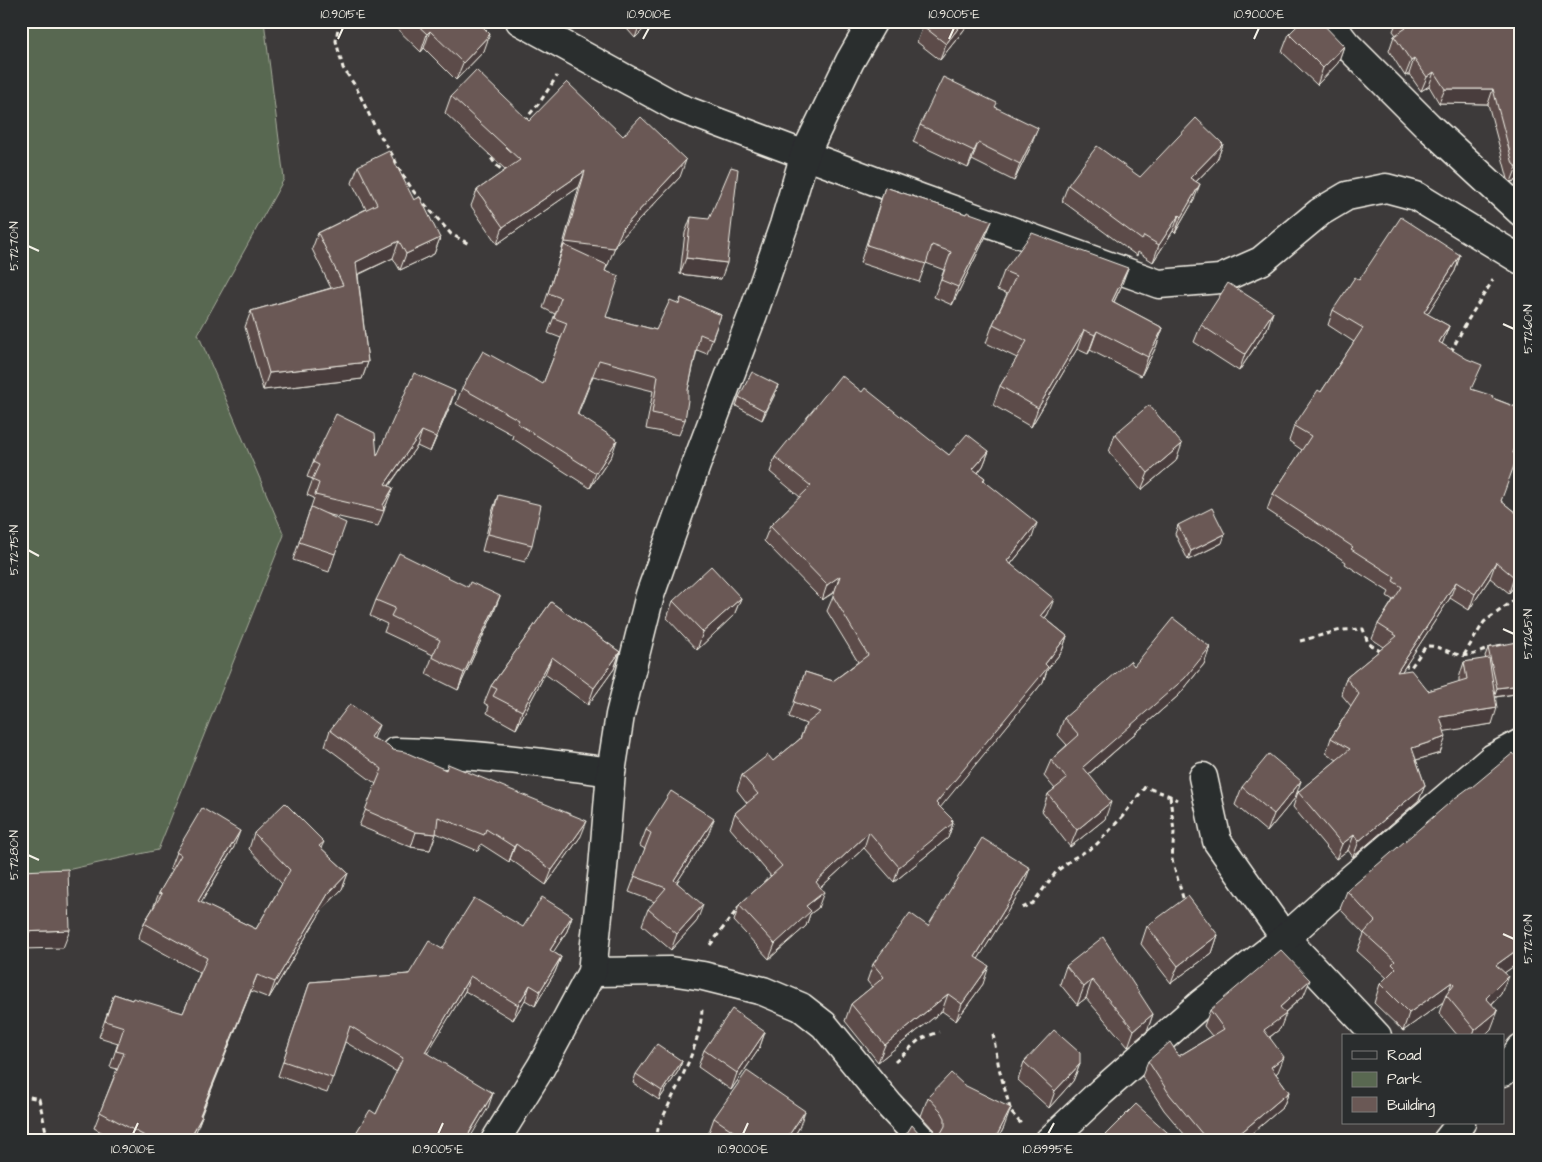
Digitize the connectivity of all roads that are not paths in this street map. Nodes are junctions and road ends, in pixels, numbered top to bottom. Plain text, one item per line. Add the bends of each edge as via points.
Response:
1 (520, 21) edge
2 (874, 21) edge
3 (1328, 21) edge
4 (805, 154) junction
5 (1521, 212) edge
6 (1521, 260) edge
7 (1521, 743) edge
8 (395, 752) edge
9 (611, 772) junction
10 (1203, 777) dead end
11 (1285, 938) junction
12 (592, 972) junction
13 (1375, 1034) edge
14 (1521, 1048) edge
15 (1504, 1071) edge
16 (1460, 1124) edge
17 (1038, 1135) edge
18 (495, 1141) edge
19 (923, 1141) edge
20 (1447, 1141) edge

1 - 4 street via 677,107
2 - 4 street via 850,61
3 - 5 street via 1346,44 1428,126
4 - 6 street via 1159,284 1220,278 1253,265 1320,212 1347,196 1386,188 1416,196
4 - 9 street via 753,314 650,595 620,715
7 - 11 street via 1493,758
8 - 9 street via 525,760
9 - 12 street
10 - 11 street via 1217,841
11 - 13 street
11 - 17 street via 1201,1004 1101,1092
12 - 18 street via 541,1067
12 - 19 street via 670,971 703,976 763,992 801,1008 824,1025
14 - 15 street
16 - 20 street

